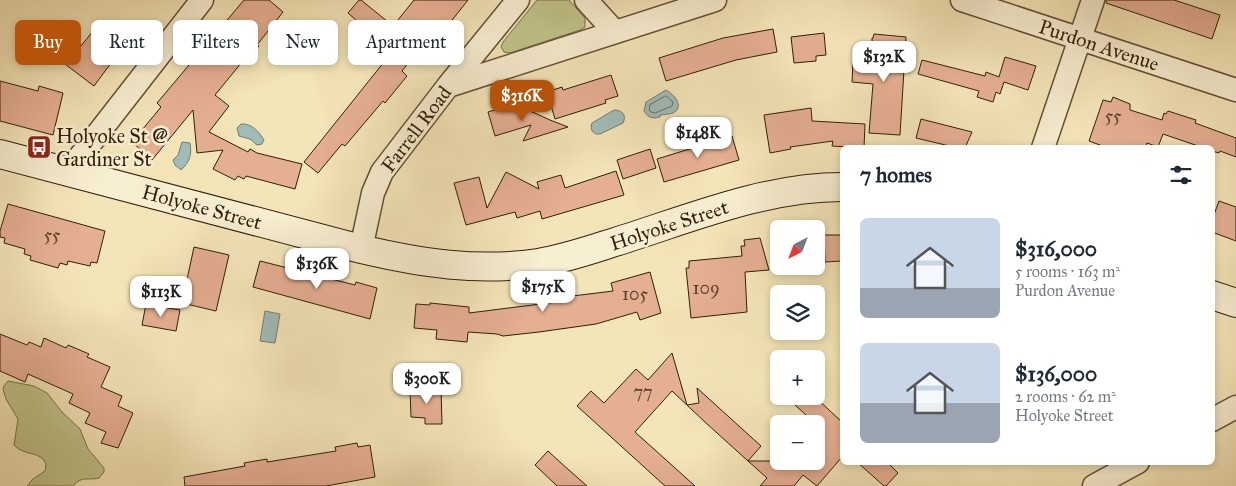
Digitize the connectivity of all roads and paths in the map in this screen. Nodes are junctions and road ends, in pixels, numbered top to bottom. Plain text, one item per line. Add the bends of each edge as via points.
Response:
1 (202, 0) edge
2 (518, 0) edge
3 (586, 0) edge
4 (715, 0) edge
5 (962, 0) edge
6 (1092, 0) edge
7 (614, 32) junction
8 (1080, 38) junction
9 (448, 86) junction
10 (1236, 90) edge
11 (1044, 145) edge
12 (0, 154) edge
13 (68, 172) junction
14 (840, 187) edge
15 (361, 249) junction
16 (1215, 296) edge
17 (1236, 303) edge
18 (1236, 406) edge
19 (1215, 418) edge
20 (1132, 465) edge
21 (1094, 486) edge

1 - 13 street
2 - 9 street, Farrell Road
3 - 7 street
4 - 7 street
5 - 8 street, Purdon Avenue
6 - 8 street
7 - 9 street
8 - 10 street, Purdon Avenue
8 - 11 street
9 - 15 street, Farrell Road via 378,180
12 - 13 main road, Holyoke Street
13 - 15 main road, Holyoke Street
14 - 15 main road, Holyoke Street via 793,190 757,197 598,248 522,265 485,268 447,266
16 - 17 main road
18 - 19 street
20 - 21 street

